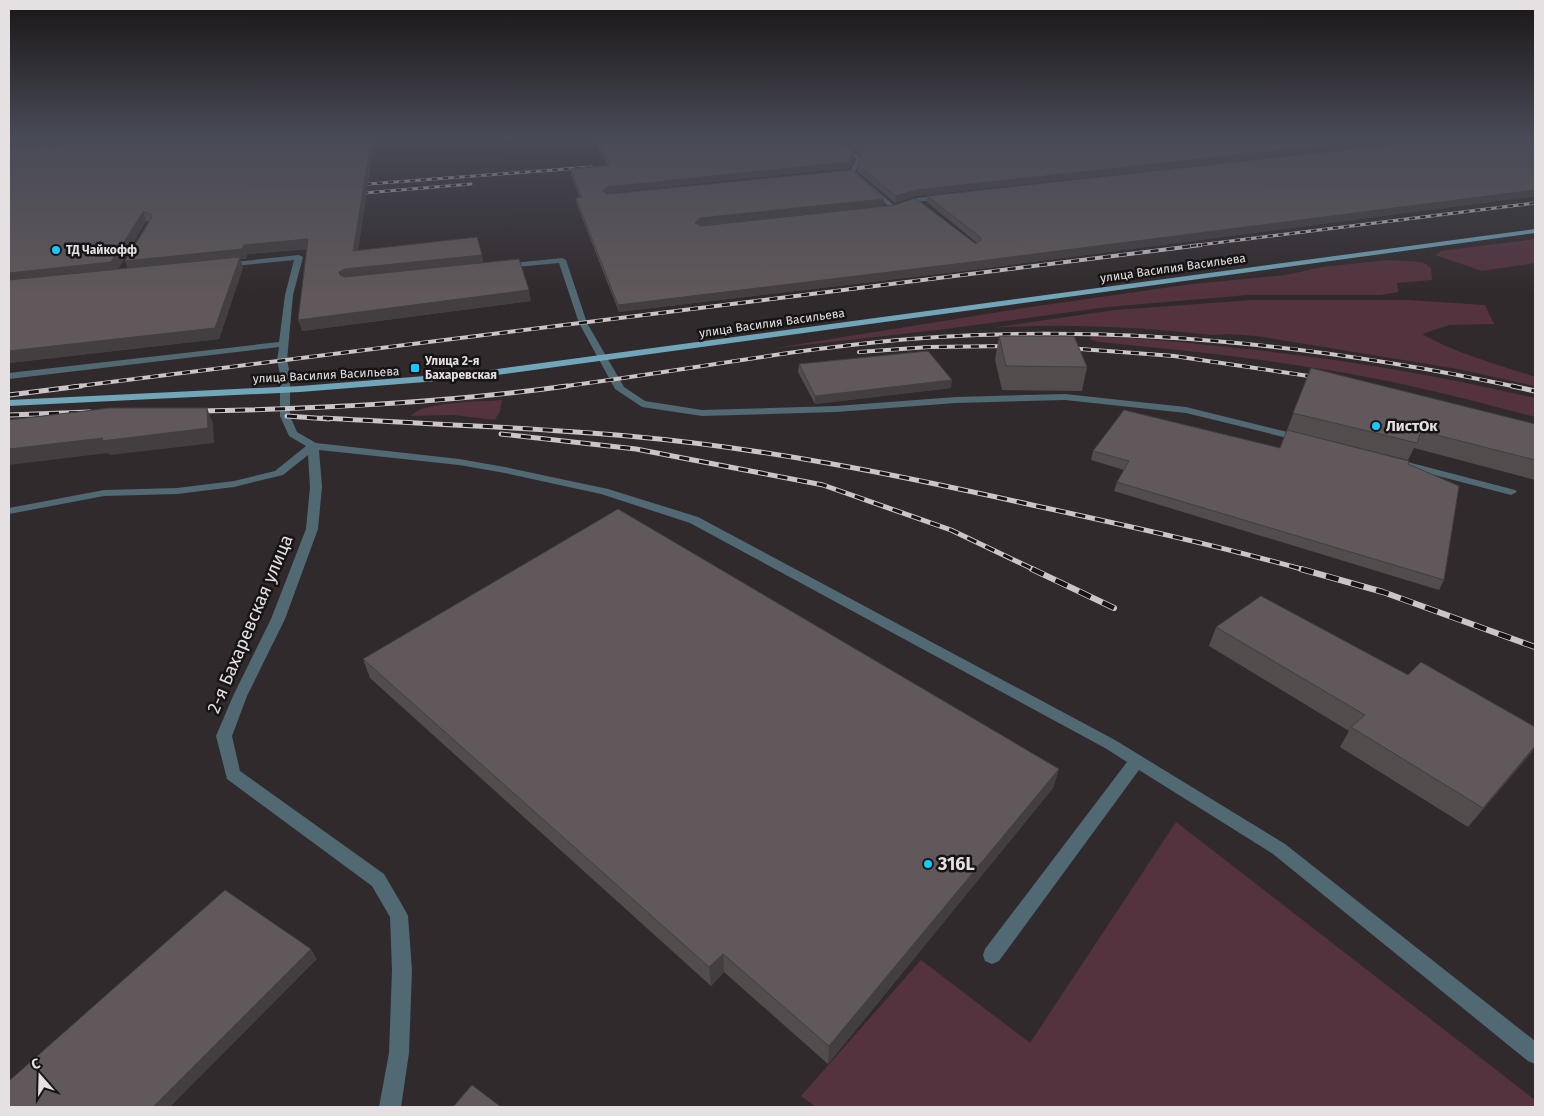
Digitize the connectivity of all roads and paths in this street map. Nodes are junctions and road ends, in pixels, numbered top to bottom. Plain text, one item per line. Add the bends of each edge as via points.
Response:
1 (872, 189) edge
2 (954, 196) edge
3 (916, 200) junction
4 (923, 206) edge
5 (894, 208) junction
6 (884, 209) edge
7 (1535, 231) edge
8 (214, 266) edge
9 (494, 267) edge
10 (284, 344) junction
11 (603, 358) junction
12 (9, 376) edge
13 (284, 390) junction
14 (9, 403) edge
15 (1308, 440) edge
16 (313, 446) junction
17 (1391, 460) edge
18 (1511, 492) dead end
19 (9, 511) edge
20 (1137, 761) junction
21 (992, 955) dead end
22 (1535, 1054) edge
23 (390, 1107) edge

1 - 5 lane
2 - 3 lane
3 - 4 lane
3 - 5 lane
5 - 6 lane
7 - 11 main road, улица Василия Васильева
8 - 10 lane via 299,257 289,295
9 - 11 lane via 562,260 583,322
10 - 12 lane
10 - 13 lane
11 - 13 main road, улица Василия Васильева via 412,382
11 - 15 lane via 620,389 642,404 702,412 836,409 956,400 1065,397 1186,410
13 - 14 main road, улица Василия Васильева
13 - 16 lane via 289,429 300,440
16 - 19 lane via 279,473 234,484 177,491 104,493
16 - 20 lane via 505,470 604,491 694,520
16 - 23 lane, 2-я Бахаревская улица via 316,487 312,529 278,619 224,736 233,774 378,880 399,916 402,970 399,1053
17 - 18 lane
20 - 21 lane
20 - 22 lane via 1279,849

